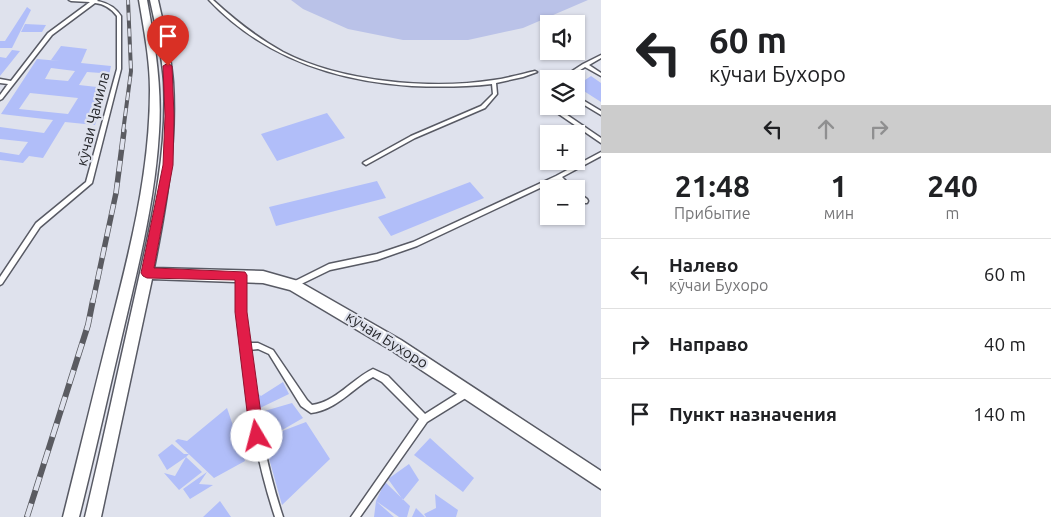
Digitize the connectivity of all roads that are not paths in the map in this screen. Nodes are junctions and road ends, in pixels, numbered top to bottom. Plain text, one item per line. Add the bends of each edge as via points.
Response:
1 (72, 0) edge
2 (142, 0) edge
3 (154, 0) edge
4 (211, 0) edge
5 (96, 1) edge
6 (601, 56) edge
7 (585, 65) junction
8 (577, 70) edge
9 (535, 72) dead end
10 (601, 75) edge
11 (0, 81) edge
12 (494, 82) junction
13 (12, 83) junction
14 (0, 98) edge
15 (585, 103) edge
16 (601, 113) edge
17 (562, 115) edge
18 (601, 141) edge
19 (601, 154) edge
20 (366, 163) dead end
21 (558, 176) junction
22 (562, 180) edge
23 (147, 273) junction
24 (241, 275) junction
25 (0, 282) edge
26 (293, 285) junction
27 (245, 346) junction
28 (468, 392) junction
29 (424, 419) junction
30 (601, 480) edge
31 (71, 517) edge
32 (93, 517) edge
33 (279, 517) edge
34 (355, 517) edge

1 - 5 lane
2 - 31 street via 156,82 152,166 129,282
3 - 23 street via 168,66 170,135 166,176
4 - 12 lane via 238,26 267,46 329,72 359,80 408,85
5 - 13 lane via 50,34
5 - 25 lane, кӯчаи Ҷамила via 116,9 120,16 119,69 90,182 38,225
6 - 7 lane
7 - 8 lane
7 - 10 lane
9 - 12 lane
11 - 13 lane
12 - 20 lane via 495,94 483,107 413,137
13 - 14 lane
15 - 16 lane
17 - 18 lane
19 - 21 lane
21 - 22 lane
21 - 26 lane via 415,244 377,257 329,266
23 - 24 street, кӯчаи Бухоро
23 - 32 street
24 - 26 street, кӯчаи Бухоро
24 - 27 lane
26 - 28 street, кӯчаи Бухоро
27 - 29 lane via 258,346 271,352 311,409 328,403 373,373 385,379
27 - 33 lane via 264,474
28 - 29 lane
28 - 30 street, кӯчаи Бухоро
29 - 34 lane

